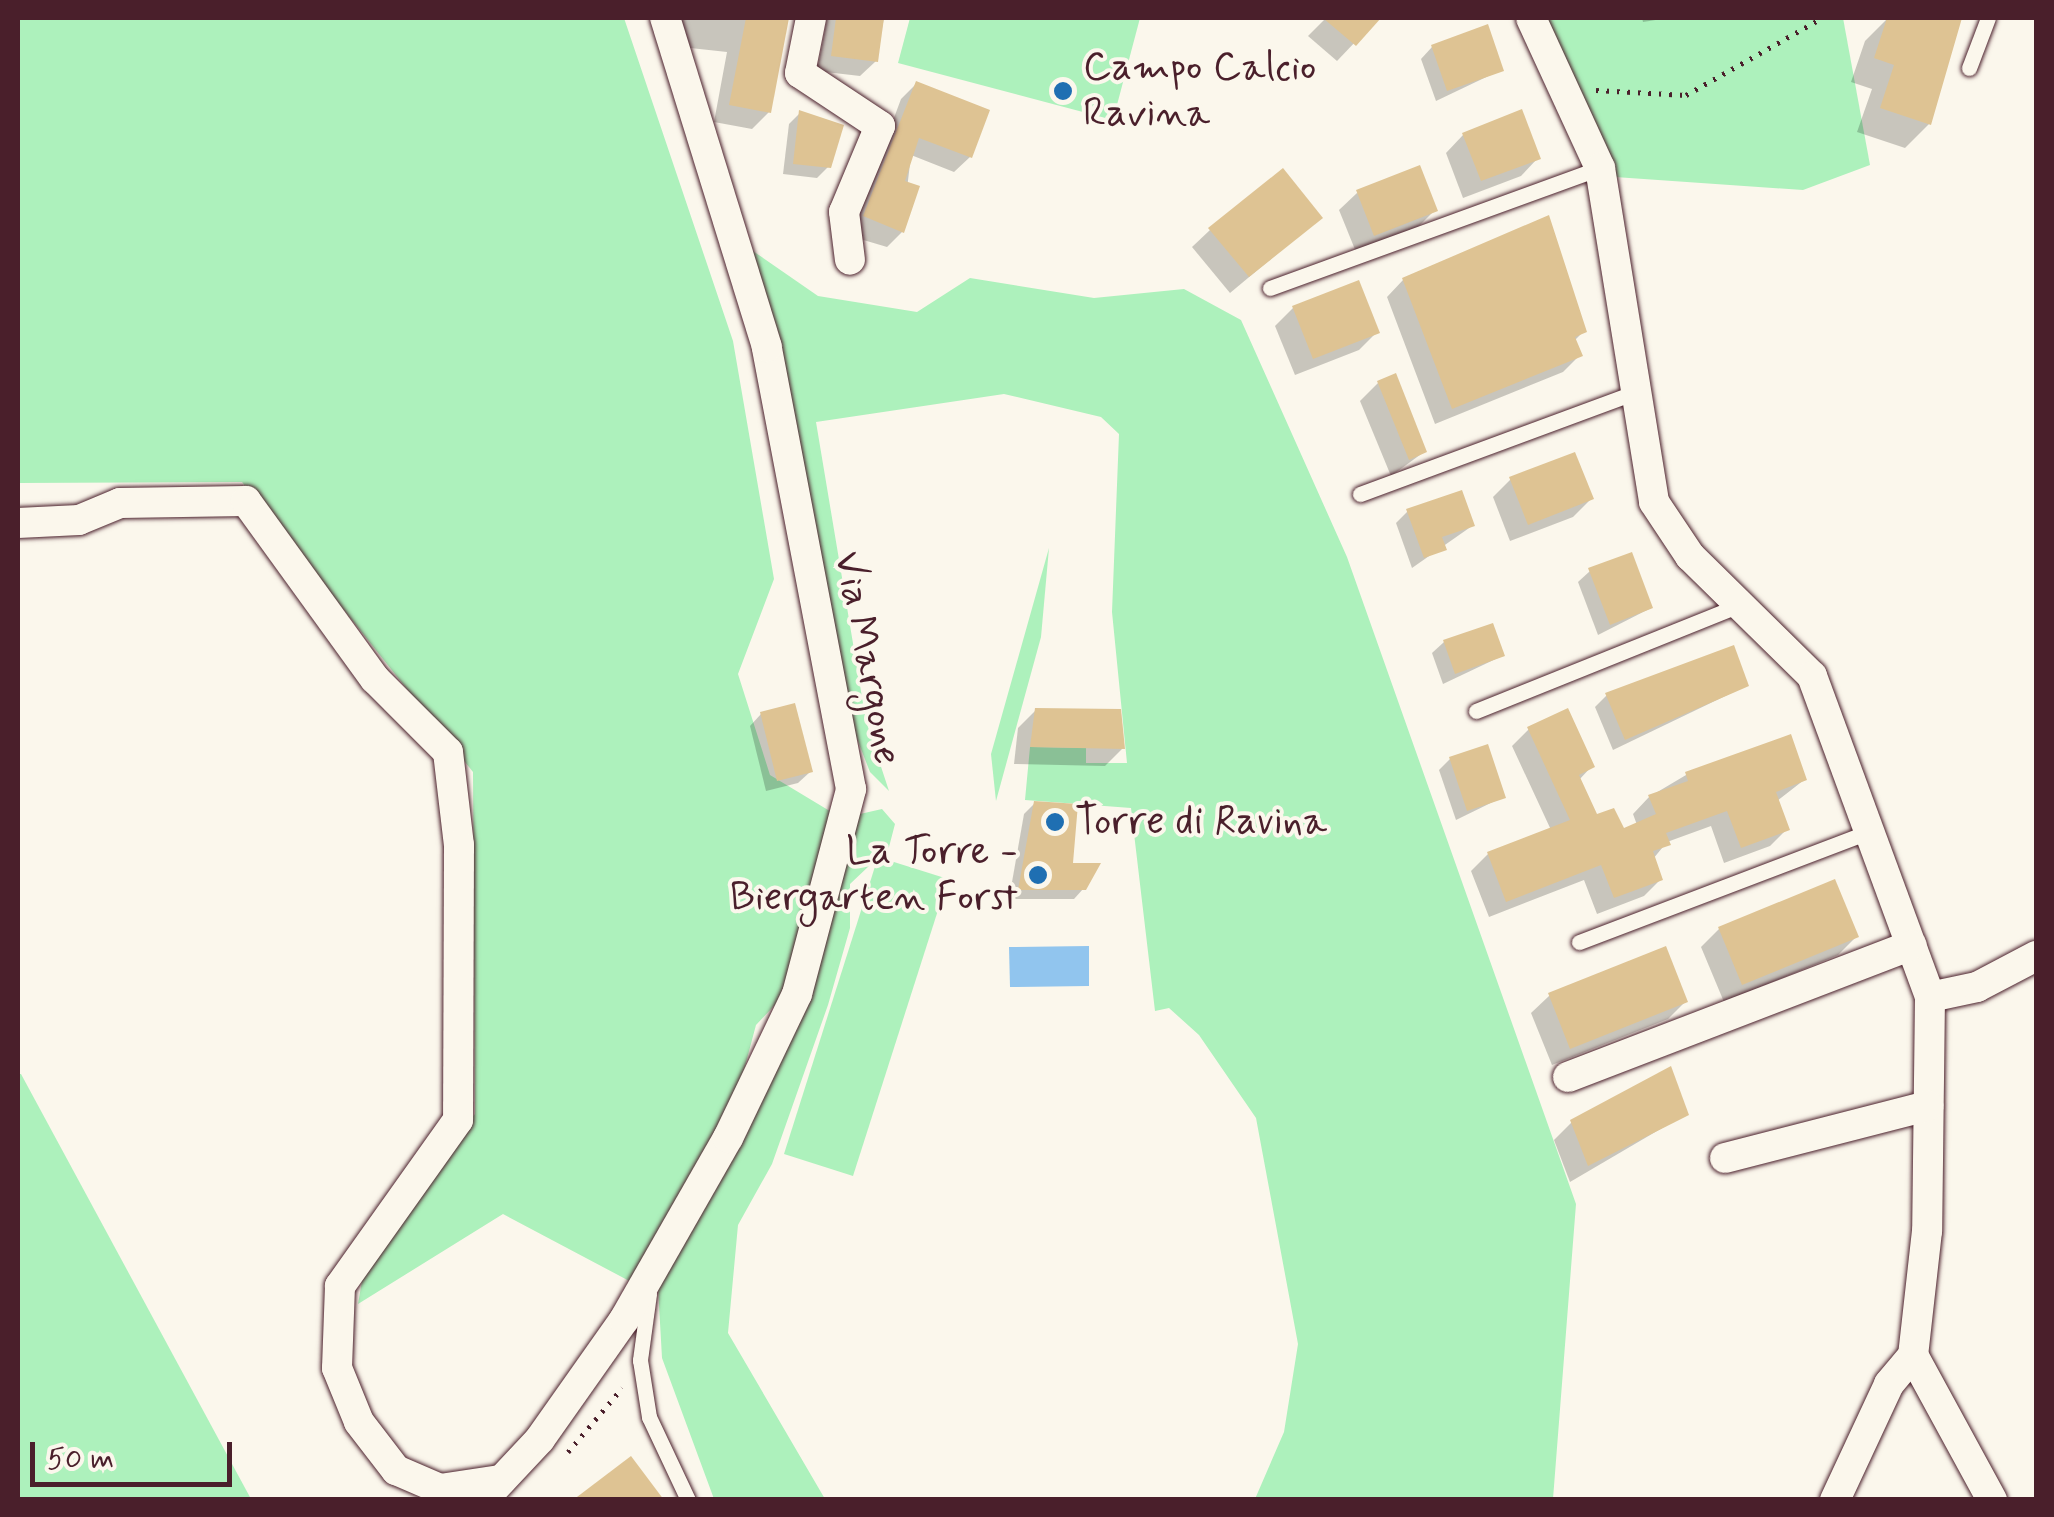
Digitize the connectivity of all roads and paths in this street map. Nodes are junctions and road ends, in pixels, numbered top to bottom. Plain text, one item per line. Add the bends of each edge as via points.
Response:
1 (665, 18) edge
2 (810, 18) edge
3 (1531, 18) edge
4 (1822, 18) edge
5 (1988, 18) edge
6 (1970, 68) dead end
7 (1587, 87) dead end
8 (1600, 168) junction
9 (850, 260) dead end
10 (1270, 288) dead end
11 (1632, 393) junction
12 (1360, 494) dead end
13 (18, 523) edge
14 (1742, 604) junction
15 (1476, 710) dead end
16 (1868, 832) junction
17 (1579, 942) dead end
18 (1912, 944) junction
19 (2036, 956) edge
20 (1930, 996) junction
21 (1568, 1077) dead end
22 (1928, 1106) junction
23 (1725, 1158) dead end
24 (650, 1280) junction
25 (1913, 1355) junction
26 (640, 1360) junction
27 (553, 1468) dead end
28 (492, 1490) edge
29 (688, 1500) edge
30 (1836, 1500) edge
31 (1992, 1500) edge

1 - 24 street, Via Margone via 767,347 852,778 798,994
2 - 9 street via 800,73 880,126 844,212
3 - 8 street
4 - 7 path via 1686,95
5 - 6 lane
8 - 10 lane
8 - 11 street
11 - 12 lane
11 - 14 street via 1666,530
13 - 28 street, Via Margone via 78,520 120,503 246,501 375,679 448,752 459,845 458,1120 340,1286 337,1368 359,1422 396,1470 440,1489
14 - 15 lane
14 - 16 street via 1812,676
16 - 17 lane
16 - 18 street
18 - 20 street
18 - 21 street
19 - 20 street via 1977,987
20 - 22 street
22 - 23 street
22 - 25 street
24 - 26 lane
24 - 28 street, Via Margone
25 - 30 street via 1889,1384
25 - 31 street
26 - 27 path
26 - 29 lane via 650,1417

